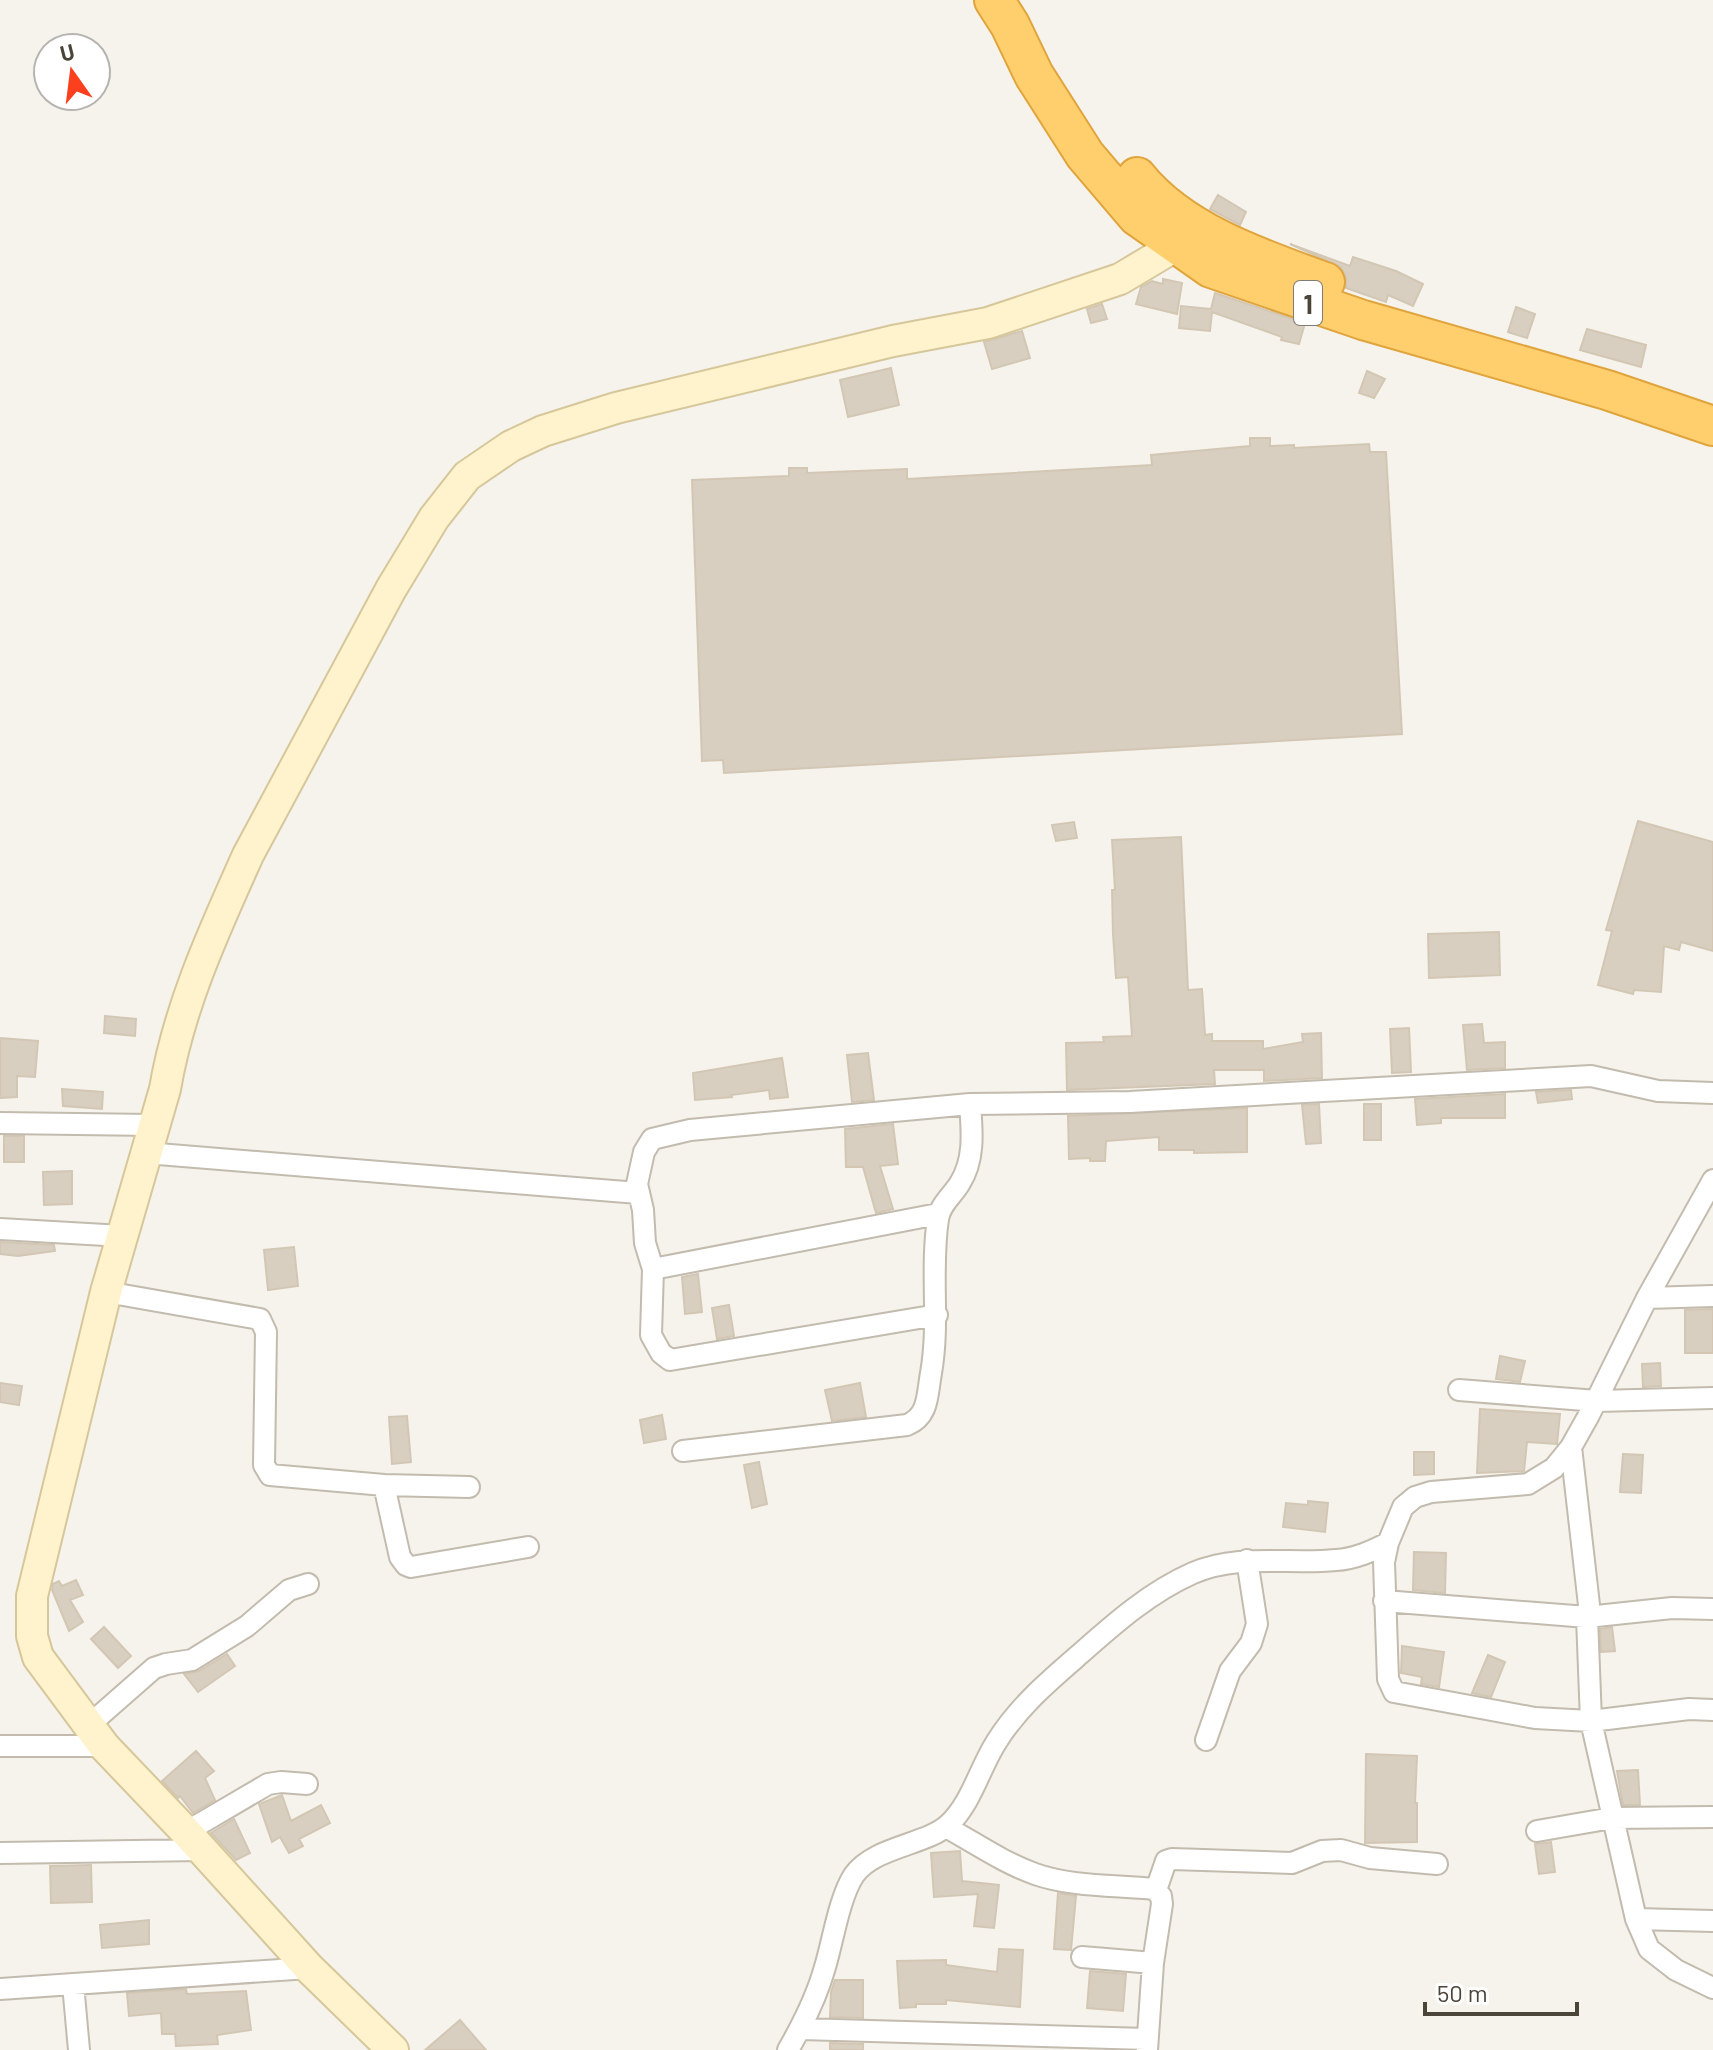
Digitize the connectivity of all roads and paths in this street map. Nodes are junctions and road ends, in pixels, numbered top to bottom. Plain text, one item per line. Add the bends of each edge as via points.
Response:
1 (1002, 13) edge
2 (1144, 206) junction
3 (1177, 245) junction
4 (1713, 404) edge
5 (1713, 426) edge
6 (1713, 1093) edge
7 (970, 1104) junction
8 (0, 1123) edge
9 (149, 1139) junction
10 (1713, 1180) edge
11 (638, 1193) junction
12 (938, 1214) junction
13 (0, 1229) edge
14 (123, 1236) junction
15 (653, 1269) junction
16 (106, 1292) junction
17 (1713, 1296) edge
18 (1647, 1298) junction
19 (937, 1315) junction
20 (1459, 1390) dead end
21 (1713, 1398) edge
22 (1597, 1401) junction
23 (1571, 1447) junction
24 (683, 1451) dead end
25 (384, 1485) junction
26 (469, 1487) dead end
27 (1388, 1543) junction
28 (528, 1547) dead end
29 (1247, 1560) junction
30 (308, 1584) dead end
31 (1384, 1601) junction
32 (1713, 1609) edge
33 (1587, 1617) junction
34 (1713, 1710) edge
35 (1591, 1721) junction
36 (96, 1736) junction
37 (1206, 1740) dead end
38 (0, 1746) edge
39 (307, 1784) dead end
40 (1713, 1817) edge
41 (1612, 1818) junction
42 (946, 1827) junction
43 (1537, 1831) dead end
44 (194, 1841) junction
45 (0, 1853) edge
46 (1437, 1864) dead end
47 (1156, 1890) junction
48 (1636, 1919) junction
49 (1713, 1921) edge
50 (1082, 1957) dead end
51 (1153, 1963) junction
52 (309, 1968) junction
53 (73, 1984) junction
54 (1713, 1988) edge
55 (0, 1989) edge
56 (801, 2029) junction
57 (1147, 2044) edge
58 (79, 2050) edge
59 (393, 2050) edge
60 (788, 2050) edge

1 - 2 highway, 1 via 1085,155
2 - 3 highway, 1
2 - 4 highway, 1 via 1224,244 1384,303
3 - 5 highway, 1 via 1211,268 1267,289
3 - 9 main road via 1120,279 988,323 616,408 532,436 467,476 391,589 248,855 190,989
6 - 7 street via 1658,1091 1579,1076 1130,1102
7 - 11 street via 665,1135 647,1146
7 - 12 street via 968,1166
8 - 9 street
9 - 11 street
9 - 14 main road
10 - 18 street
11 - 15 street
12 - 15 street
12 - 19 street
13 - 14 street
14 - 16 main road
15 - 19 street via 651,1335 670,1360
16 - 25 street via 260,1319 266,1332 265,1471 277,1478
16 - 36 main road via 31,1607 38,1657
17 - 18 street
18 - 22 street
19 - 24 street via 935,1353 918,1421
20 - 22 street
21 - 22 street
22 - 23 street
23 - 27 street via 1554,1468 1528,1484 1415,1497 1403,1507
23 - 33 street
25 - 26 street
25 - 28 street via 406,1565
27 - 29 street via 1339,1560
27 - 31 street
29 - 37 street via 1257,1624 1251,1643 1230,1671
29 - 42 street via 1197,1571 1169,1585 1125,1615 1038,1691 997,1741
30 - 36 street via 289,1590 247,1626 192,1660 154,1668
31 - 33 street
31 - 35 street via 1388,1679 1394,1692 1535,1718
32 - 33 street
33 - 35 street
34 - 35 street
35 - 41 street
36 - 38 street
36 - 44 main road
39 - 44 street via 268,1784
40 - 41 street
41 - 43 street
41 - 48 street
42 - 47 street via 1037,1875
42 - 56 street via 873,1859 855,1873
44 - 45 street
44 - 52 main road
46 - 47 street via 1341,1850 1283,1864 1172,1859 1166,1861
47 - 51 street via 1162,1904
48 - 49 street
48 - 54 street via 1649,1949
50 - 51 street
51 - 57 street
52 - 53 street
52 - 59 main road
53 - 55 street
53 - 58 street
56 - 57 street
56 - 60 street

